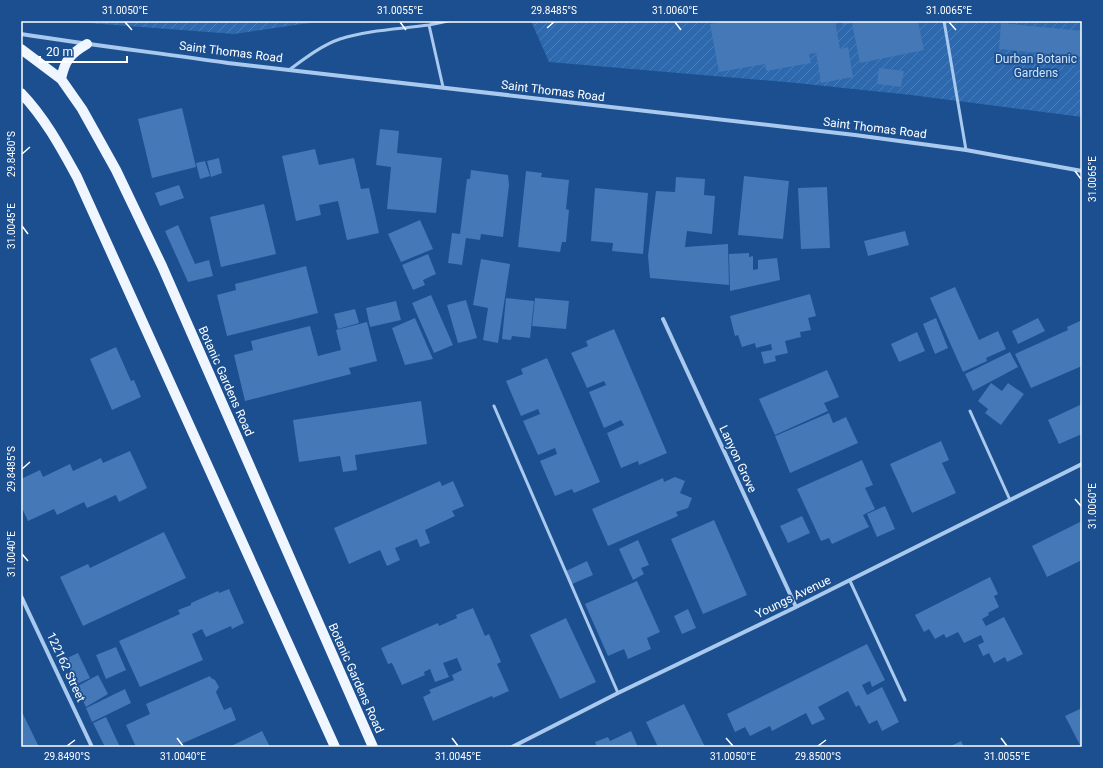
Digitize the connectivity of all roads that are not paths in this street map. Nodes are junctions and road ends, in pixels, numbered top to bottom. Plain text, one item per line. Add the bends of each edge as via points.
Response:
1 (448, 21) edge
2 (944, 21) edge
3 (429, 25) junction
4 (21, 34) edge
5 (87, 44) junction
6 (21, 49) edge
7 (289, 70) junction
8 (60, 79) junction
9 (443, 87) junction
10 (21, 93) edge
11 (966, 150) junction
12 (1082, 171) edge
13 (663, 319) dead end
14 (494, 406) dead end
15 (970, 411) dead end
16 (1082, 464) edge
17 (1010, 500) junction
18 (850, 581) junction
19 (21, 596) edge
20 (796, 608) junction
21 (618, 693) junction
22 (906, 700) dead end
23 (92, 747) edge
24 (335, 747) edge
25 (372, 747) edge
26 (512, 747) edge

1 - 3 lane
2 - 11 lane
3 - 7 lane via 359,34 338,40
3 - 9 lane
4 - 5 street, Saint Thomas Road
5 - 7 street, Saint Thomas Road
5 - 8 main road via 68,59
6 - 8 main road, Botanic Gardens Road
7 - 9 street, Saint Thomas Road
8 - 25 main road, Botanic Gardens Road via 82,109 116,170
9 - 11 street, Saint Thomas Road
10 - 24 main road via 32,104 57,140 77,177
11 - 12 street, Saint Thomas Road
13 - 20 street, Lanyon Grove
14 - 21 lane
15 - 17 lane
16 - 17 street, Youngs Avenue
17 - 18 street, Youngs Avenue
18 - 20 street, Youngs Avenue
18 - 22 lane
19 - 23 street, 122162 Street
20 - 21 street, Youngs Avenue
21 - 26 street, Youngs Avenue

